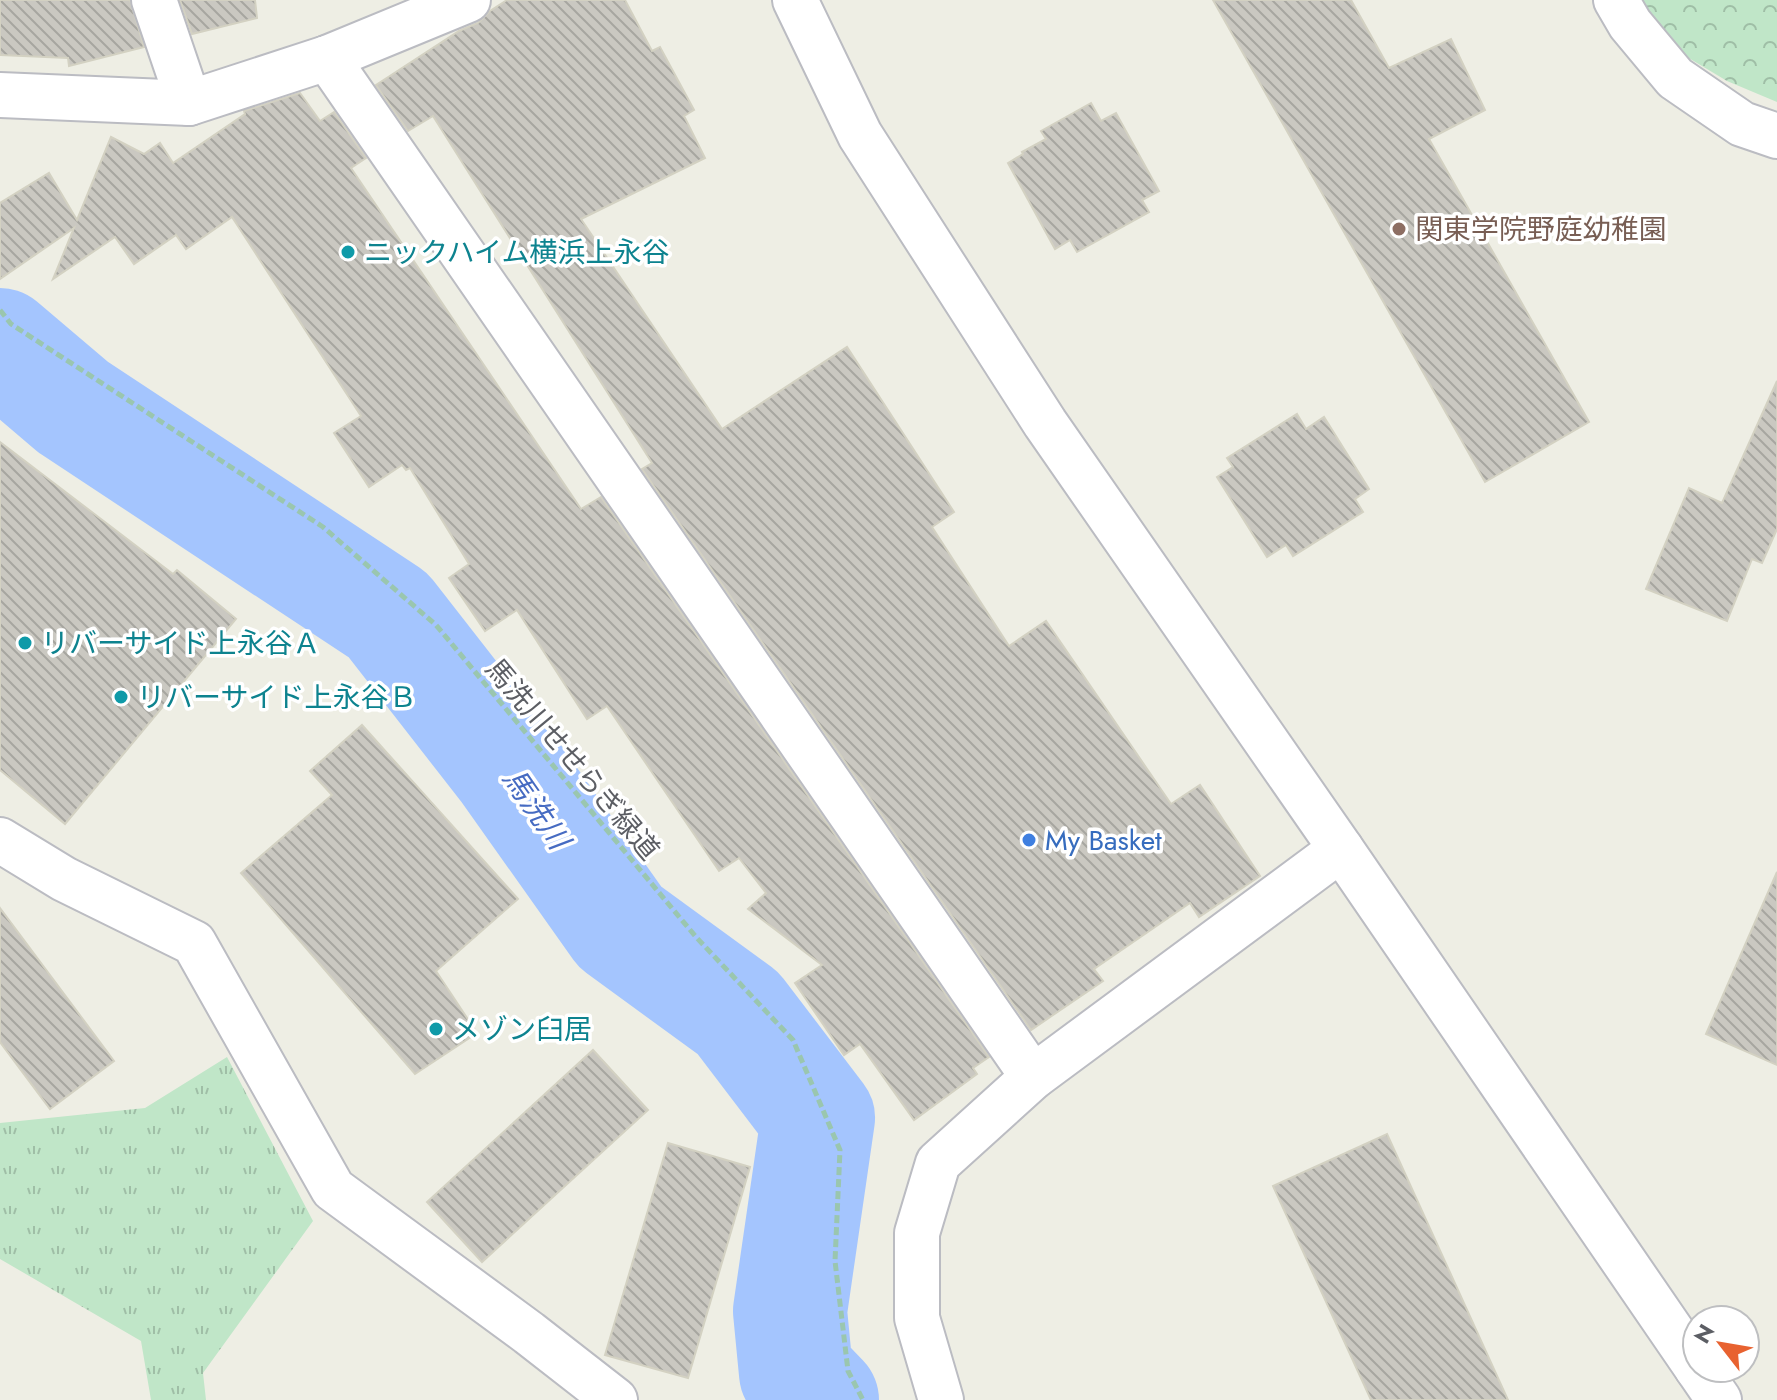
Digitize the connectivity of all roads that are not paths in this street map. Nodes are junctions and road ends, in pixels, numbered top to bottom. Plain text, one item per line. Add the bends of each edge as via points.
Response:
1 (154, 0) edge
2 (795, 0) edge
3 (1616, 0) edge
4 (450, 3) edge
5 (327, 58) junction
6 (0, 95) edge
7 (189, 103) junction
8 (1777, 136) edge
9 (0, 840) edge
10 (1341, 849) junction
11 (1033, 1077) junction
12 (1681, 1345) edge
13 (615, 1400) edge
14 (941, 1400) edge

1 - 7 street
2 - 10 street via 860,135 1020,384
3 - 8 street via 1675,78 1742,124
4 - 5 street
5 - 7 street
5 - 11 street
6 - 7 street
9 - 13 street via 64,879 194,943 333,1189
10 - 11 street
10 - 12 street
11 - 14 street via 938,1163 917,1233 917,1318

